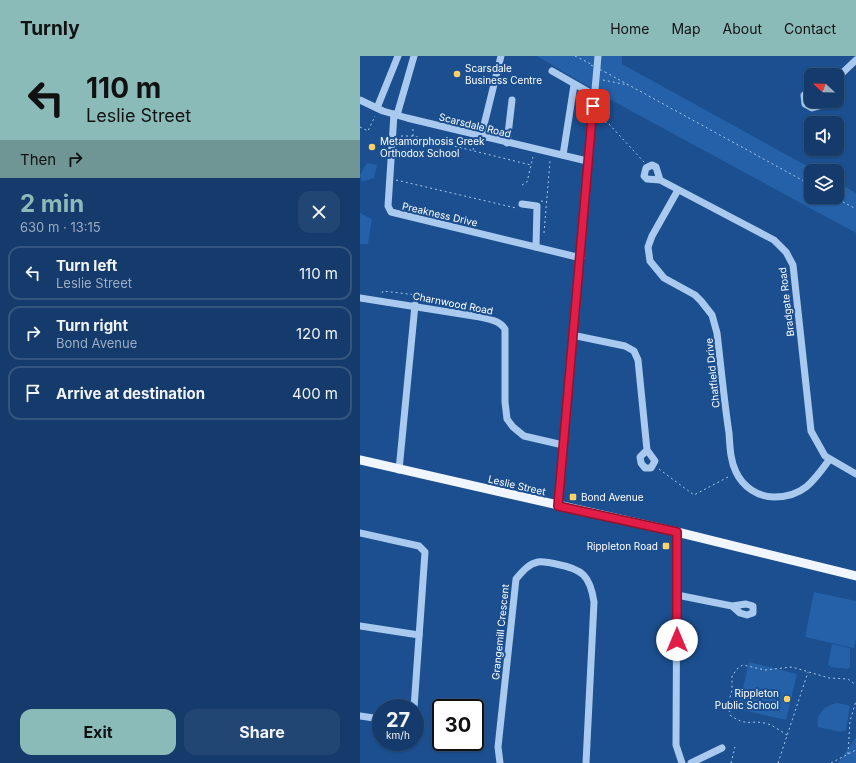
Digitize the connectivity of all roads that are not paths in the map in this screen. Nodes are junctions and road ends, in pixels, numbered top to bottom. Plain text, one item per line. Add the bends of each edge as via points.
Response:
1 (398, 56) edge
2 (414, 56) edge
3 (501, 56) edge
4 (598, 56) edge
5 (856, 60) edge
6 (552, 71) dead end
7 (844, 71) edge
8 (574, 84) junction
9 (594, 95) junction
10 (360, 100) edge
11 (512, 100) dead end
12 (376, 112) junction
13 (395, 115) junction
14 (481, 136) junction
15 (507, 143) junction
16 (562, 155) junction
17 (587, 161) junction
18 (660, 180) junction
19 (678, 190) junction
20 (521, 206) road end
21 (536, 247) junction
22 (581, 258) junction
23 (360, 298) edge
24 (415, 305) junction
25 (572, 335) junction
26 (563, 445) junction
27 (647, 450) junction
28 (360, 460) edge
29 (829, 460) junction
30 (399, 470) junction
31 (856, 474) edge
32 (558, 506) junction
33 (677, 532) junction
34 (360, 533) edge
35 (856, 576) edge
36 (677, 595) junction
37 (732, 606) dead end
38 (360, 626) edge
39 (419, 635) junction
40 (415, 699) edge
41 (360, 716) edge
42 (372, 718) edge
43 (722, 748) dead end
44 (706, 760) edge
45 (500, 763) edge
46 (586, 763) edge
47 (682, 763) edge
48 (691, 763) edge

1 - 12 street
2 - 13 street, Preakness Drive
3 - 14 street
4 - 9 street
5 - 7 street
6 - 8 street
8 - 9 street
8 - 16 street
9 - 17 street
10 - 12 street, Scarsdale Road
11 - 15 street
12 - 13 street, Scarsdale Road
13 - 14 street, Scarsdale Road
13 - 21 street, Preakness Drive via 388,206 391,212
14 - 15 street, Scarsdale Road
15 - 16 street, Scarsdale Road
16 - 17 street, Scarsdale Road
17 - 22 street
18 - 18 street, Bradgate Road via 656,167 652,165 646,168 644,176 647,179
18 - 19 street, Bradgate Road
19 - 29 street, Bradgate Road via 774,240 786,252 793,265 811,431
19 - 29 street, Chatfield Drive via 652,236 648,254 653,266 664,278 695,296 712,315 718,334 730,453 736,473 754,492 762,496 778,497 808,486 820,475
20 - 21 street via 537,206
21 - 22 street, Preakness Drive
22 - 25 street
23 - 24 street, Charnwood Road
24 - 26 street, Charnwood Road via 491,320 503,326 507,419 524,436
24 - 30 street
25 - 26 street
25 - 27 street via 626,346 634,351 638,360
26 - 32 street
27 - 27 street via 655,461 651,468 645,468 641,463 640,457
28 - 30 main road, Leslie Street
29 - 31 street, Bradgate Road
30 - 32 main road, Leslie Street
32 - 33 main road, Leslie Street
33 - 35 main road, Leslie Street
33 - 36 street
34 - 39 street via 419,546 425,552
36 - 37 street
36 - 47 street via 676,745
38 - 39 street
39 - 40 street
41 - 42 street
43 - 44 street
44 - 48 street
45 - 46 street, Grangemill Crescent via 498,747 516,580 527,567 539,561 570,567 582,573 592,586 594,602

